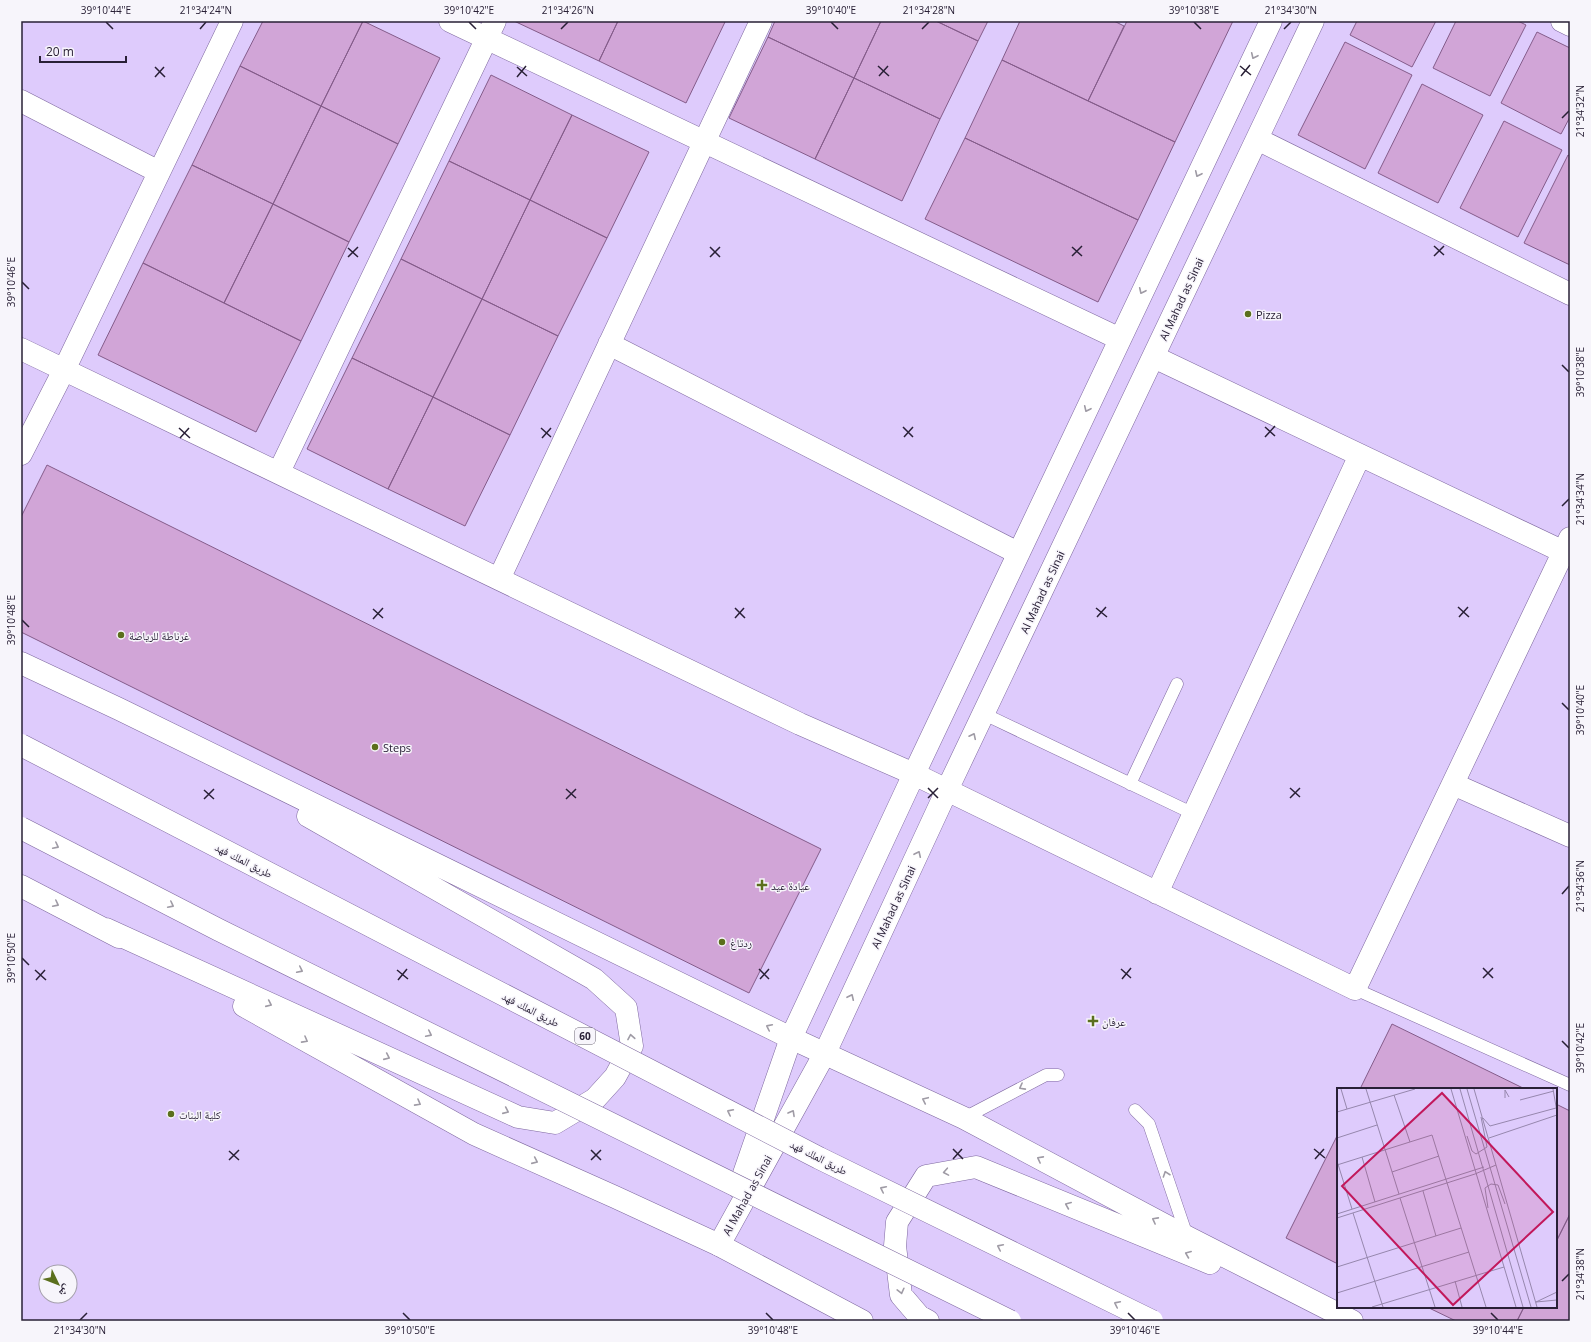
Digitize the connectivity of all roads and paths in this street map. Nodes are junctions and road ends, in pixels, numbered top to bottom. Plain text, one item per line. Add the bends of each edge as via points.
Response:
1 (232, 21) edge
2 (450, 21) edge
3 (761, 21) edge
4 (1270, 21) edge
5 (1313, 21) edge
6 (1562, 21) edge
7 (1570, 25) edge
8 (491, 30) edge
9 (21, 101) edge
10 (1257, 139) junction
11 (704, 141) junction
12 (159, 172) junction
13 (1570, 294) edge
14 (1120, 339) junction
15 (608, 344) junction
16 (21, 349) edge
17 (1154, 356) junction
18 (64, 370) junction
19 (21, 454) edge
20 (1360, 455) junction
21 (279, 472) junction
22 (1568, 549) edge
23 (1018, 553) junction
24 (498, 579) junction
25 (21, 663) edge
26 (1178, 684) dead end
27 (119, 709) junction
28 (984, 714) junction
29 (21, 744) edge
30 (914, 774) junction
31 (1130, 784) junction
32 (1453, 784) junction
33 (947, 790) junction
34 (1194, 814) junction
35 (21, 828) edge
36 (1570, 836) edge
37 (21, 886) edge
38 (1157, 893) junction
39 (106, 930) junction
40 (1355, 989) junction
41 (791, 1038) junction
42 (825, 1053) junction
43 (1058, 1075) dead end
44 (1570, 1085) edge
45 (1135, 1110) dead end
46 (964, 1118) junction
47 (1187, 1237) junction
48 (719, 1245) junction
49 (1346, 1318) edge
50 (862, 1321) edge
51 (928, 1321) edge
52 (1010, 1321) edge
53 (1152, 1321) edge

1 - 12 main road
2 - 8 main road
3 - 11 main road
4 -> 14 main road, Al Mahad as Sinai
5 - 10 main road, Al Mahad as Sinai
6 - 7 main road
8 - 11 main road
8 - 21 main road
9 - 12 main road
10 - 13 main road
10 - 17 main road, Al Mahad as Sinai
11 - 14 main road
11 - 15 main road
12 - 18 main road
14 -> 23 main road, Al Mahad as Sinai
15 - 23 main road
15 - 24 main road
16 - 18 main road
17 - 20 main road
17 - 28 main road, Al Mahad as Sinai
18 - 19 main road
18 - 21 main road
20 - 22 main road
20 - 34 main road
21 - 24 main road
22 - 32 main road
23 - 30 main road, Al Mahad as Sinai
24 - 30 main road via 800,724
25 - 27 main road
26 - 31 lane
39 -> 27 main road via 518,1117 555,1123 595,1099 615,1077 632,1046 626,1008 594,980
41 -> 27 main road
28 - 31 lane
33 -> 28 main road, Al Mahad as Sinai
53 -> 29 main road, طريق الملك فهد / 60, bridge via 812,1154
30 - 33 main road
30 - 41 main road, Al Mahad as Sinai
31 - 34 lane
32 - 36 main road
32 - 40 main road
33 - 38 main road
42 -> 33 main road, Al Mahad as Sinai
34 - 38 main road
35 -> 52 main road, bridge via 226,933
37 -> 39 main road
38 - 40 main road
39 -> 48 main road via 474,1134
40 - 44 lane
41 - 42 main road
41 - 48 main road, Al Mahad as Sinai
46 -> 42 main road
48 -> 42 main road, Al Mahad as Sinai
43 -> 46 lane via 1046,1075
47 -> 45 lane via 1149,1124
47 -> 46 main road
47 - 49 main road
48 - 50 main road
49 -> 51 main road via 976,1167 926,1176 897,1222 895,1246 901,1295 919,1316

